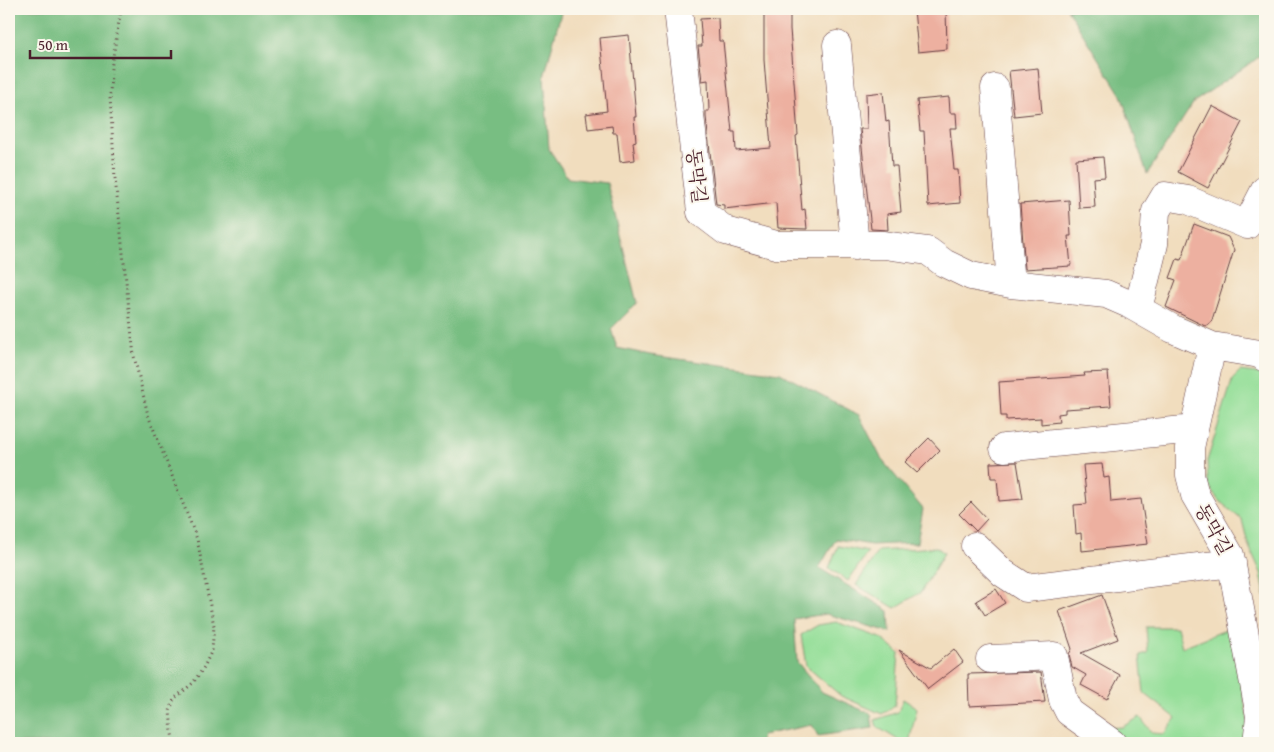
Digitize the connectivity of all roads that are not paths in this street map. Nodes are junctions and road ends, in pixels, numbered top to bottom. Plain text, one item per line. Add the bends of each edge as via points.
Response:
1 (678, 9) edge
2 (837, 45) dead end
3 (995, 88) dead end
4 (1265, 190) edge
5 (855, 246) junction
6 (1011, 284) junction
7 (1138, 309) junction
8 (1212, 346) junction
9 (1265, 358) edge
10 (1194, 429) junction
11 (1004, 448) dead end
12 (975, 546) dead end
13 (1232, 563) junction
14 (990, 659) dead end
15 (1112, 743) edge
16 (1257, 743) edge

1 - 5 street, 동막길 via 701,212 726,231 776,245
2 - 5 street
3 - 6 street
4 - 7 street via 1248,225 1188,200 1165,196 1156,211 1154,244
5 - 6 street, 동막길 via 884,245 928,250 944,263 971,276
6 - 7 street, 동막길 via 1106,294
7 - 8 street, 동막길
8 - 9 street, 동막길 via 1260,354
8 - 10 street, 동막길
10 - 11 street
10 - 13 street, 동막길 via 1190,475 1195,494
12 - 13 street via 1003,573 1026,588
13 - 16 street, 동막길 via 1260,716
14 - 15 street via 1054,656 1063,700 1069,712

